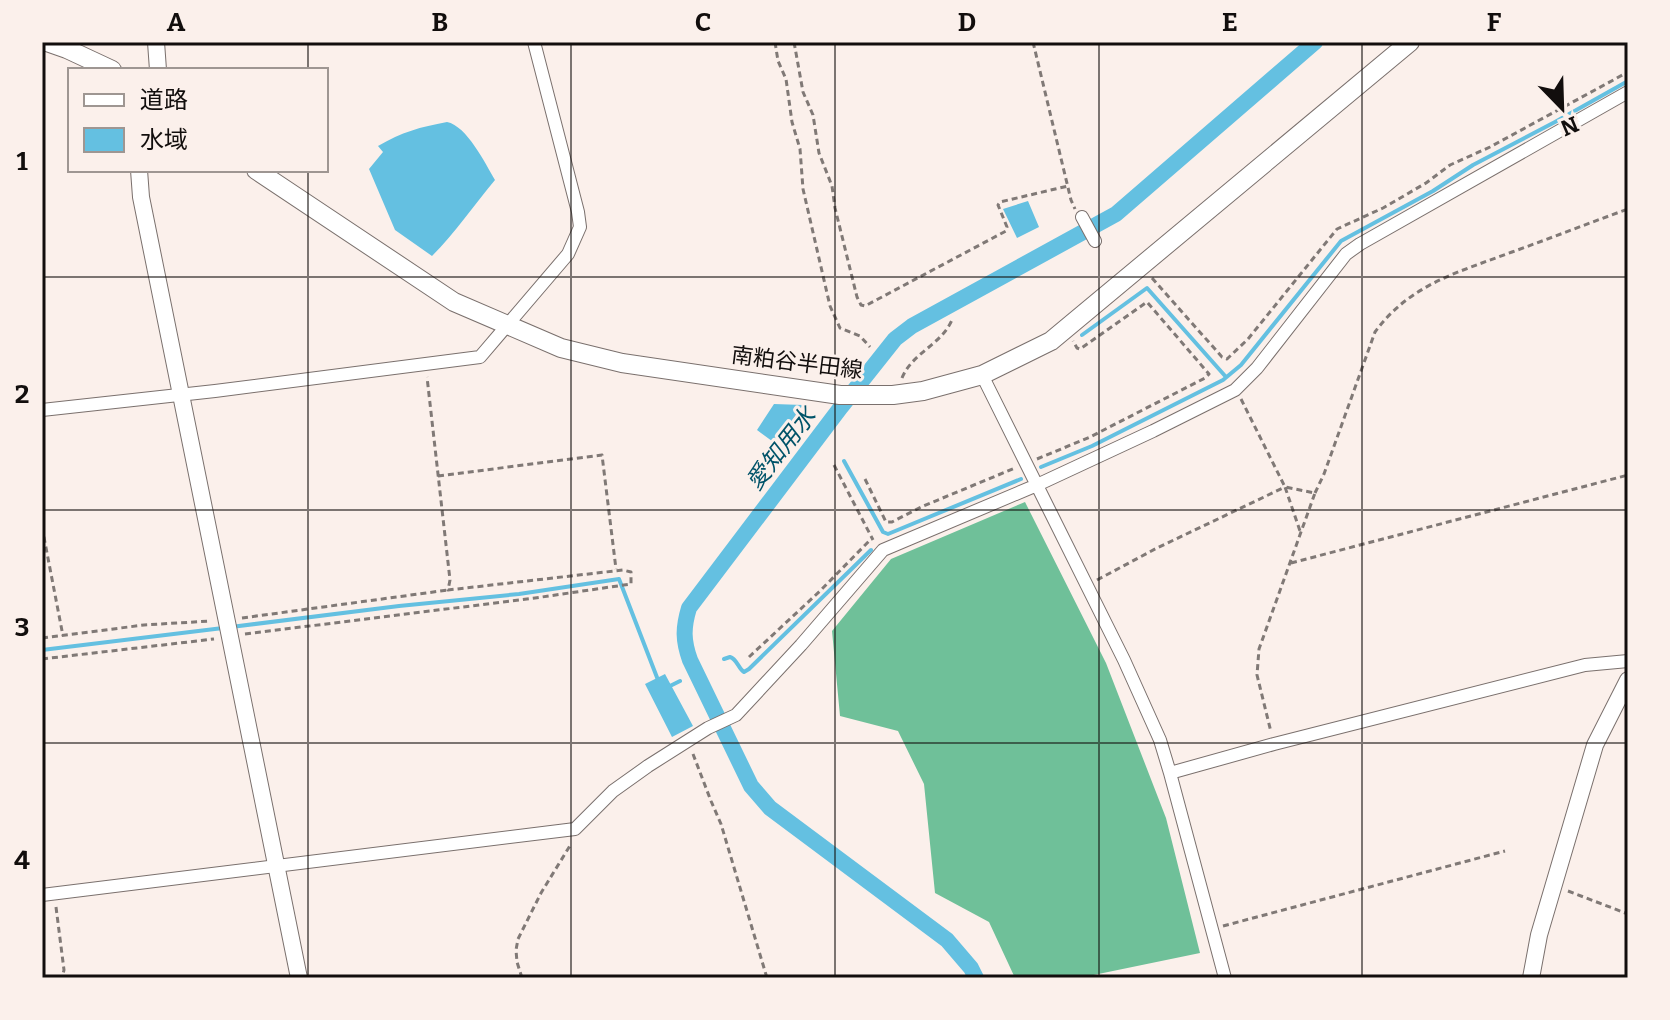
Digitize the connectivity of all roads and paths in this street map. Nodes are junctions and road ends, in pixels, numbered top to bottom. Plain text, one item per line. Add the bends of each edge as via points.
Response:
1 (47, 42) edge
2 (156, 42) edge
3 (534, 42) edge
4 (775, 42) edge
5 (794, 42) edge
6 (1033, 42) edge
7 (1410, 42) edge
8 (108, 68) edge
9 (158, 68) edge
10 (1628, 92) edge
11 (139, 172) edge
12 (259, 172) edge
13 (1068, 186) junction
14 (1628, 209) edge
15 (1082, 217) joint
16 (1095, 241) dead end
17 (952, 320) dead end
18 (508, 325) junction
19 (1065, 329) junction
20 (870, 347) dead end
21 (425, 365) junction
22 (982, 375) junction
23 (1236, 389) junction
24 (903, 393) junction
25 (181, 394) junction
26 (42, 410) edge
27 (1026, 463) junction
28 (834, 465) dead end
29 (1628, 475) edge
30 (438, 476) junction
31 (865, 479) dead end
32 (1037, 485) junction
33 (1285, 487) junction
34 (1315, 493) junction
35 (42, 527) edge
36 (1301, 532) junction
37 (872, 538) junction
38 (881, 553) junction
39 (1290, 563) junction
40 (616, 571) junction
41 (1087, 585) junction
42 (448, 590) junction
43 (228, 628) junction
44 (63, 636) junction
45 (42, 638) edge
46 (749, 657) dead end
47 (42, 659) edge
48 (1628, 661) edge
49 (1628, 680) edge
50 (686, 742) junction
51 (1274, 744) junction
52 (1170, 773) junction
53 (575, 829) junction
54 (1505, 851) dead end
55 (277, 866) junction
56 (1554, 885) junction
57 (48, 894) edge
58 (1627, 913) edge
59 (1211, 929) junction
60 (62, 978) edge
61 (299, 978) edge
62 (522, 978) edge
63 (767, 978) edge
64 (1225, 978) edge
65 (1531, 978) edge

1 - 8 main road
2 - 9 street
3 - 18 street via 580,227 568,254
4 - 20 path via 830,306 840,328
5 - 13 path via 861,305 1006,231 1000,202
6 - 13 path
7 - 19 main road, 南粕谷半田線
10 - 23 street via 1346,254
11 - 25 street
12 - 18 main road, 南粕谷半田線 via 454,302
13 - 15 path
14 - 34 path via 1437,280 1405,300 1375,332
15 - 16 street
17 - 24 path via 904,372
18 - 21 street via 480,357
18 - 24 main road, 南粕谷半田線 via 561,348 622,363 840,395
19 - 22 main road, 南粕谷半田線
19 - 27 path via 1080,349 1147,302 1209,374 1090,437
21 - 25 street
21 - 30 path
22 - 24 main road, 南粕谷半田線
22 - 27 street
23 - 32 street
23 - 33 path
25 - 26 street
25 - 43 street
27 - 31 path via 892,522 886,522
27 - 32 street
28 - 37 path
29 - 39 path
30 - 40 path via 602,455
30 - 42 path
32 - 38 street
32 - 41 street
33 - 34 path
33 - 36 path
33 - 41 path
34 - 36 path
35 - 44 path
36 - 39 path
37 - 38 path
37 - 46 path
38 - 50 street via 736,715
39 - 51 path via 1259,649 1257,675
40 - 42 path
40 - 43 path via 631,572 631,584
41 - 52 street via 1160,740
42 - 43 path
43 - 44 path via 144,625
43 - 47 path via 155,647
43 - 55 street
44 - 45 path
48 - 51 street via 1585,665
49 - 56 street via 1595,745
50 - 53 street via 613,791
50 - 63 path via 721,824
51 - 52 street
52 - 59 street
53 - 55 street
53 - 62 path via 518,939
54 - 59 path
55 - 57 street
55 - 61 street
56 - 58 path
56 - 65 street
57 - 60 path
59 - 64 street

